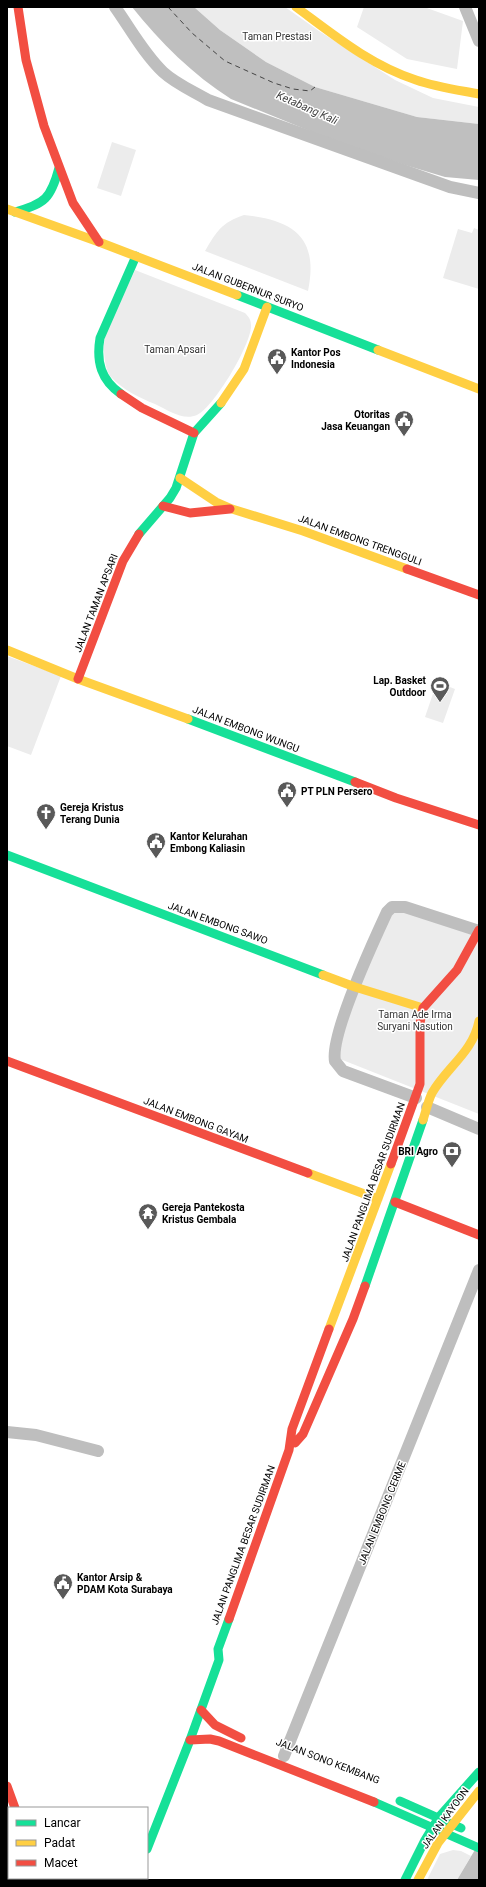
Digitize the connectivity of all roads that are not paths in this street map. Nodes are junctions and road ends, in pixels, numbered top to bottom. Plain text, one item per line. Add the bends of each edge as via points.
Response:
1 (18, 7) edge
2 (115, 7) edge
3 (296, 7) edge
4 (465, 7) edge
5 (479, 41) edge
6 (479, 94) edge
7 (60, 168) junction
8 (479, 193) edge
9 (11, 211) edge
10 (99, 242) junction
11 (136, 256) junction
12 (267, 307) junction
13 (479, 389) edge
14 (194, 433) junction
15 (180, 478) junction
16 (163, 506) junction
17 (232, 509) junction
18 (479, 595) edge
19 (7, 650) edge
20 (78, 679) junction
21 (479, 825) edge
22 (7, 855) edge
23 (479, 930) edge
24 (355, 987) junction
25 (423, 1008) junction
26 (479, 1021) edge
27 (479, 1026) edge
28 (7, 1061) edge
29 (416, 1098) junction
30 (427, 1107) junction
31 (479, 1129) edge
32 (378, 1199) junction
33 (395, 1202) junction
34 (479, 1235) edge
35 (479, 1270) edge
36 (7, 1432) edge
37 (289, 1450) junction
38 (98, 1451) dead end
39 (218, 1648) junction
40 (209, 1657) dead end
41 (194, 1702) dead end
42 (201, 1710) junction
43 (190, 1740) junction
44 (251, 1742) dead end
45 (284, 1756) dead end
46 (479, 1772) edge
47 (7, 1786) edge
48 (479, 1791) edge
49 (391, 1798) dead end
50 (15, 1807) edge
51 (439, 1817) junction
52 (453, 1824) junction
53 (148, 1825) edge
54 (433, 1827) junction
55 (470, 1832) dead end
56 (446, 1833) junction
57 (148, 1847) edge
58 (479, 1848) edge
59 (405, 1880) edge
60 (418, 1880) edge

1 - 7 street via 26,60 39,109
2 - 8 street via 163,72 208,100 450,187
3 - 6 street via 366,57 406,77
4 - 5 street
7 - 9 street via 53,191 48,197 33,207
7 - 10 street via 73,203
9 - 10 street, JALAN GUBERNUR SURYO
10 - 11 street, JALAN GUBERNUR SURYO
11 - 12 street, JALAN GUBERNUR SURYO
11 - 14 street via 100,338 98,354 102,373 124,397
12 - 13 street, JALAN GUBERNUR SURYO
12 - 14 street, JALAN TAMAN APSARI via 244,369 220,404
14 - 15 street, JALAN TAMAN APSARI
15 - 16 street, JALAN TAMAN APSARI
15 - 17 street, JALAN EMBONG TRENGGULI via 216,502
16 - 17 street, JALAN EMBONG TRENGGULI via 190,513
16 - 20 street, JALAN TAMAN APSARI via 142,529 123,561
17 - 18 street, JALAN EMBONG TRENGGULI via 303,531
19 - 20 street, JALAN EMBONG WUNGU
20 - 21 street, JALAN EMBONG WUNGU via 396,798
22 - 24 street, JALAN EMBONG SAWO
23 - 24 street via 405,907 392,907 387,912
23 - 25 street via 457,970
24 - 25 street, JALAN EMBONG SAWO
24 - 29 street via 334,1047 335,1062 343,1071
25 - 29 street, JALAN PANGLIMA BESAR SUDIRMAN via 420,1023 420,1084
26 - 27 street, JALAN PANGLIMA BESAR SUDIRMAN
27 - 30 street, JALAN PANGLIMA BESAR SUDIRMAN via 470,1045 440,1081
28 - 32 street, JALAN EMBONG GAYAM
29 - 32 street, JALAN PANGLIMA BESAR SUDIRMAN
30 - 31 street
30 - 33 street, JALAN PANGLIMA BESAR SUDIRMAN
32 - 37 street, JALAN PANGLIMA BESAR SUDIRMAN via 292,1429
33 - 34 street
33 - 37 street, JALAN PANGLIMA BESAR SUDIRMAN via 344,1341 303,1434
35 - 45 street, JALAN EMBONG CERME
36 - 38 street via 36,1435
37 - 39 street, JALAN PANGLIMA BESAR SUDIRMAN
39 - 40 street, JALAN PANGLIMA BESAR SUDIRMAN
39 - 42 street, JALAN PANGLIMA BESAR SUDIRMAN via 219,1660
41 - 53 street
42 - 43 street, JALAN PANGLIMA BESAR SUDIRMAN
42 - 44 street via 223,1731
43 - 54 street, JALAN SONO KEMBANG via 219,1741
43 - 57 street, JALAN PANGLIMA BESAR SUDIRMAN
46 - 51 street, JALAN KAYOON
47 - 50 street
48 - 52 street, JALAN KAYOON
49 - 51 street
51 - 52 street
51 - 54 street, JALAN KAYOON
52 - 55 street
52 - 56 street, JALAN KAYOON
54 - 56 street, JALAN SONO KEMBANG
54 - 59 street, JALAN KAYOON
56 - 58 street, JALAN SONO KEMBANG
56 - 60 street, JALAN KAYOON

